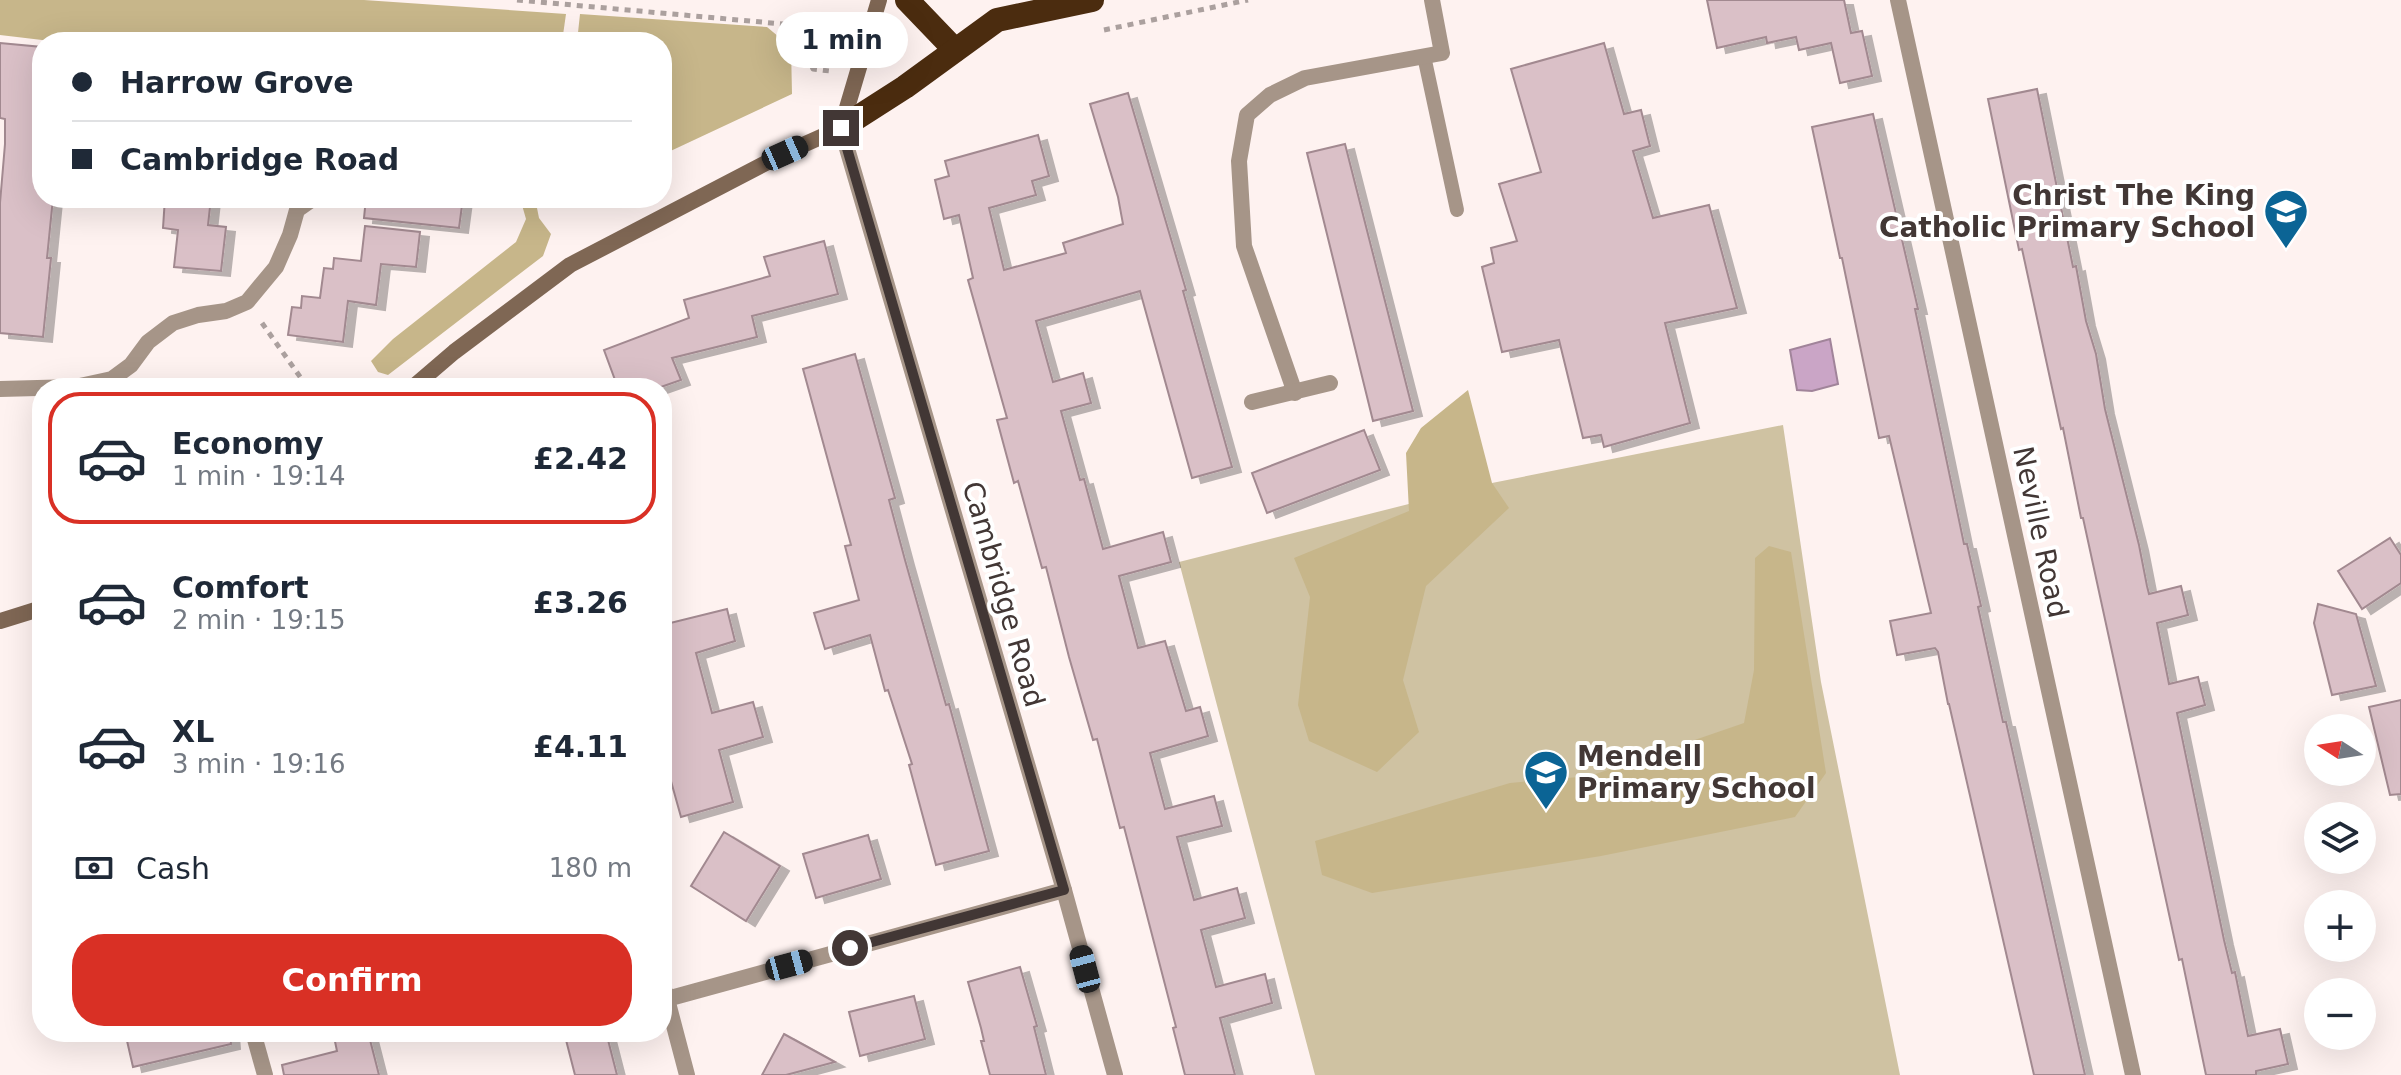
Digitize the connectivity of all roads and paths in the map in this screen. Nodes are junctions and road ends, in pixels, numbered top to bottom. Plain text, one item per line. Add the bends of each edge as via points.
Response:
1 (879, 0) edge
2 (907, 0) edge
3 (1092, 0) edge
4 (1432, 0) edge
5 (1898, 0) edge
6 (955, 50) junction
7 (1424, 56) junction
8 (841, 128) junction
9 (293, 208) edge
10 (1457, 210) dead end
11 (247, 302) junction
12 (113, 378) edge
13 (301, 378) edge
14 (424, 378) edge
15 (1330, 383) dead end
16 (32, 388) edge
17 (0, 389) edge
18 (1295, 393) junction
19 (1252, 402) dead end
20 (32, 611) edge
21 (0, 621) edge
22 (1064, 890) junction
23 (672, 998) edge
24 (672, 1018) edge
25 (256, 1042) edge
26 (265, 1075) edge
27 (687, 1075) edge
28 (1115, 1075) edge
29 (2133, 1075) edge

1 - 8 street
2 - 6 highway
3 - 6 highway via 997,20
4 - 7 street via 1442,53
5 - 29 street, Neville Road
6 - 8 highway
7 - 10 lane
7 - 18 street via 1305,78 1270,95 1247,115 1239,161 1244,246
8 - 14 street via 570,265
8 - 22 street, Cambridge Road
9 - 11 street via 290,235 276,267
11 - 12 street via 173,323
11 - 13 path
15 - 18 street
16 - 17 street
18 - 19 street
20 - 21 street
22 - 23 street
22 - 28 street, Cambridge Road
24 - 27 street
25 - 26 street

